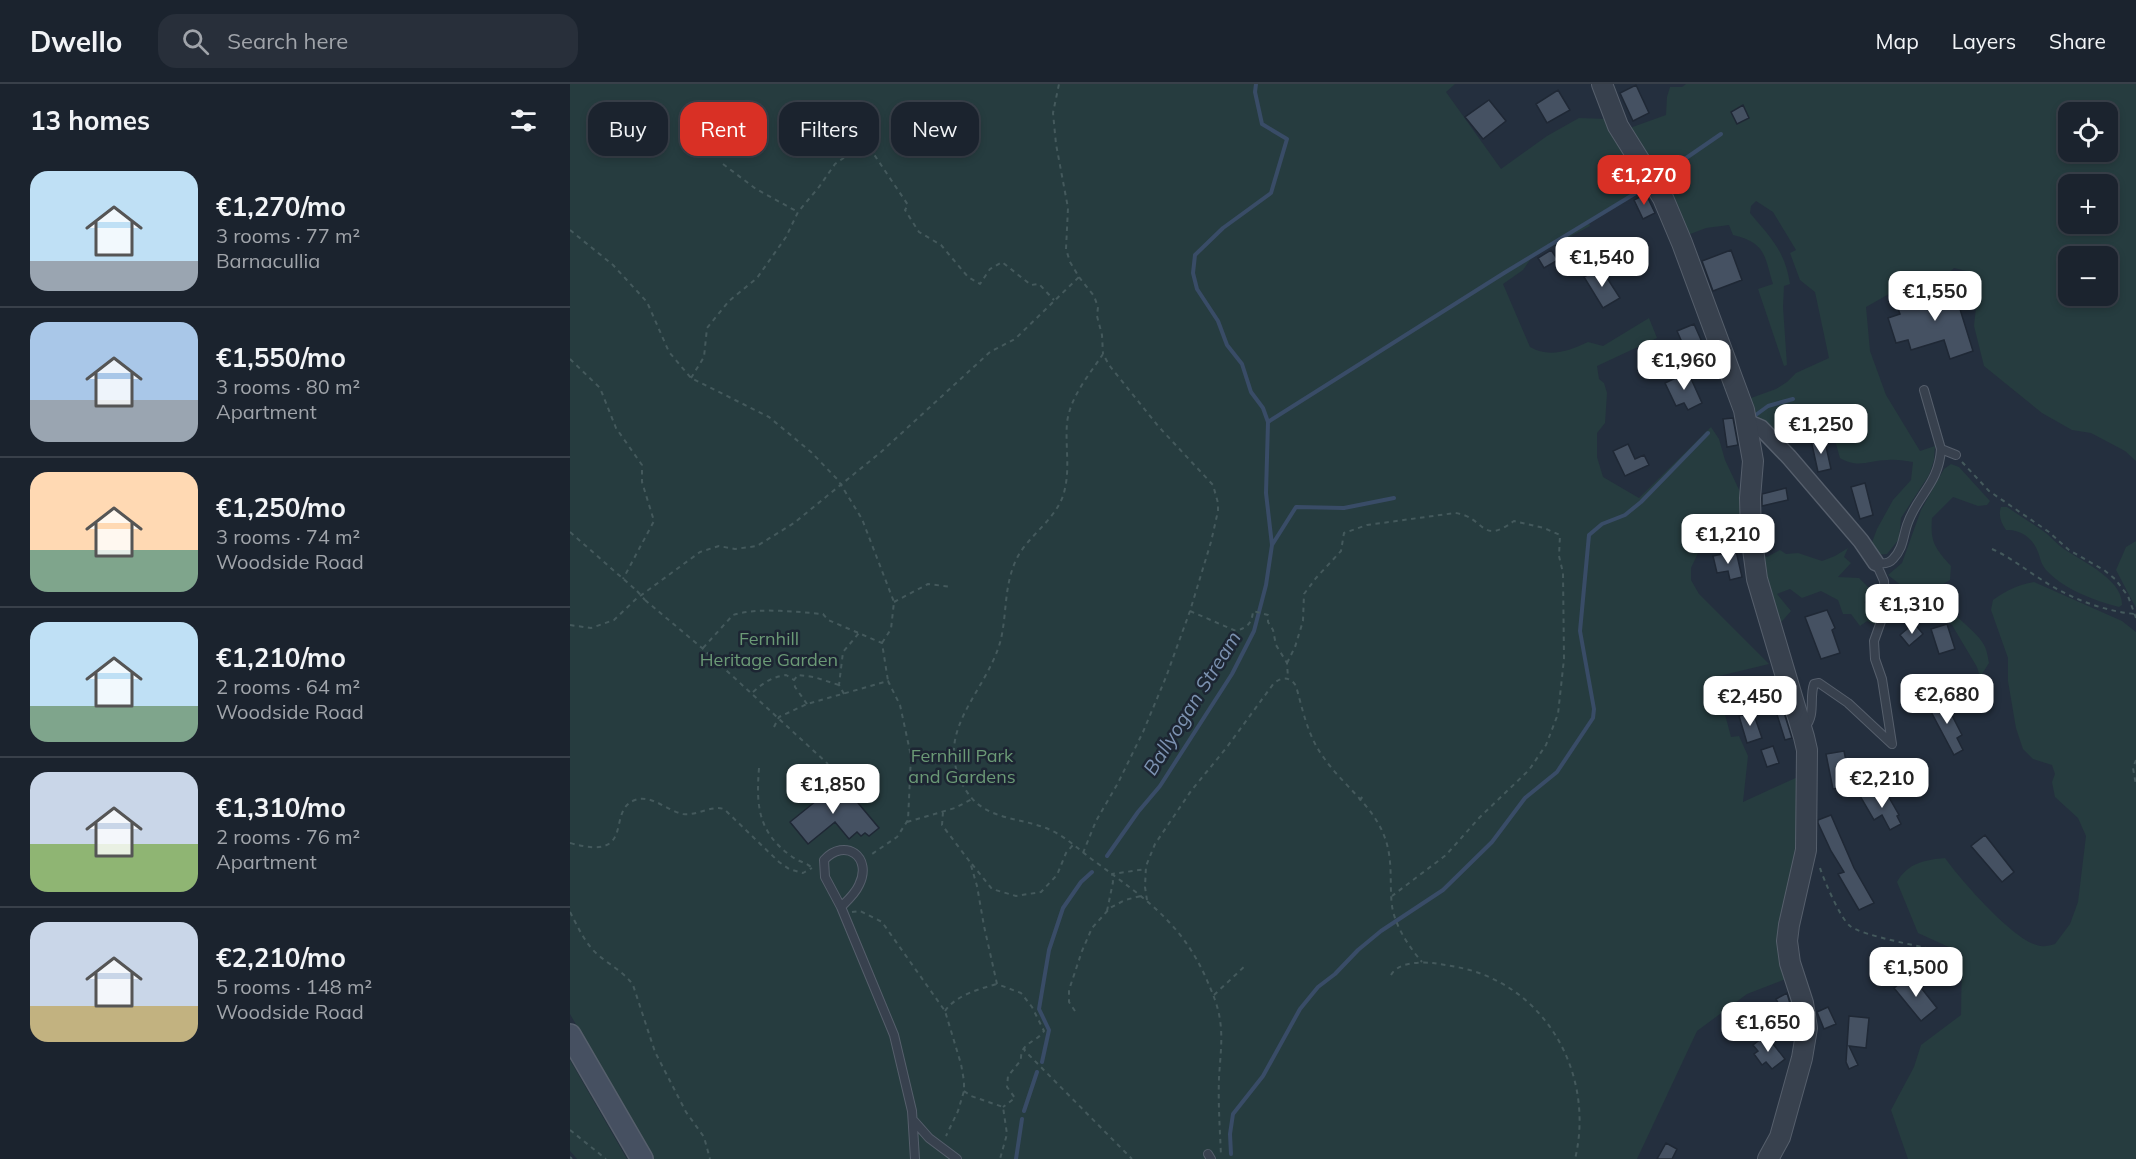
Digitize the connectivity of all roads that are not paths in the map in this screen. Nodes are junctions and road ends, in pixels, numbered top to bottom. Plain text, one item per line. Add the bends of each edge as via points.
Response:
1 (1602, 84) edge
2 (1924, 390) dead end
3 (1748, 431) junction
4 (1941, 449) junction
5 (1956, 455) road end
6 (1876, 563) junction
7 (1802, 730) junction
8 (842, 911) junction
9 (570, 1035) edge
10 (913, 1120) junction
11 (642, 1159) edge
12 (915, 1159) edge
13 (957, 1159) edge
14 (1768, 1159) edge

1 - 3 street via 1618,126 1663,198 1734,382
2 - 4 lane
3 - 6 street via 1761,428
3 - 7 street via 1753,461 1751,534 1757,579
4 - 5 lane
4 - 6 lane via 1933,481 1907,524 1901,548 1892,561
6 - 7 lane via 1884,581 1885,603 1874,641 1875,659 1892,744 1820,683 1814,684 1811,715
7 - 14 street via 1807,760 1806,850 1787,941 1807,1028 1780,1137
8 - 8 lane via 858,886 862,861 857,855 839,850 824,860 825,877
8 - 10 lane via 894,1035
9 - 11 main road
10 - 12 lane
10 - 13 lane

